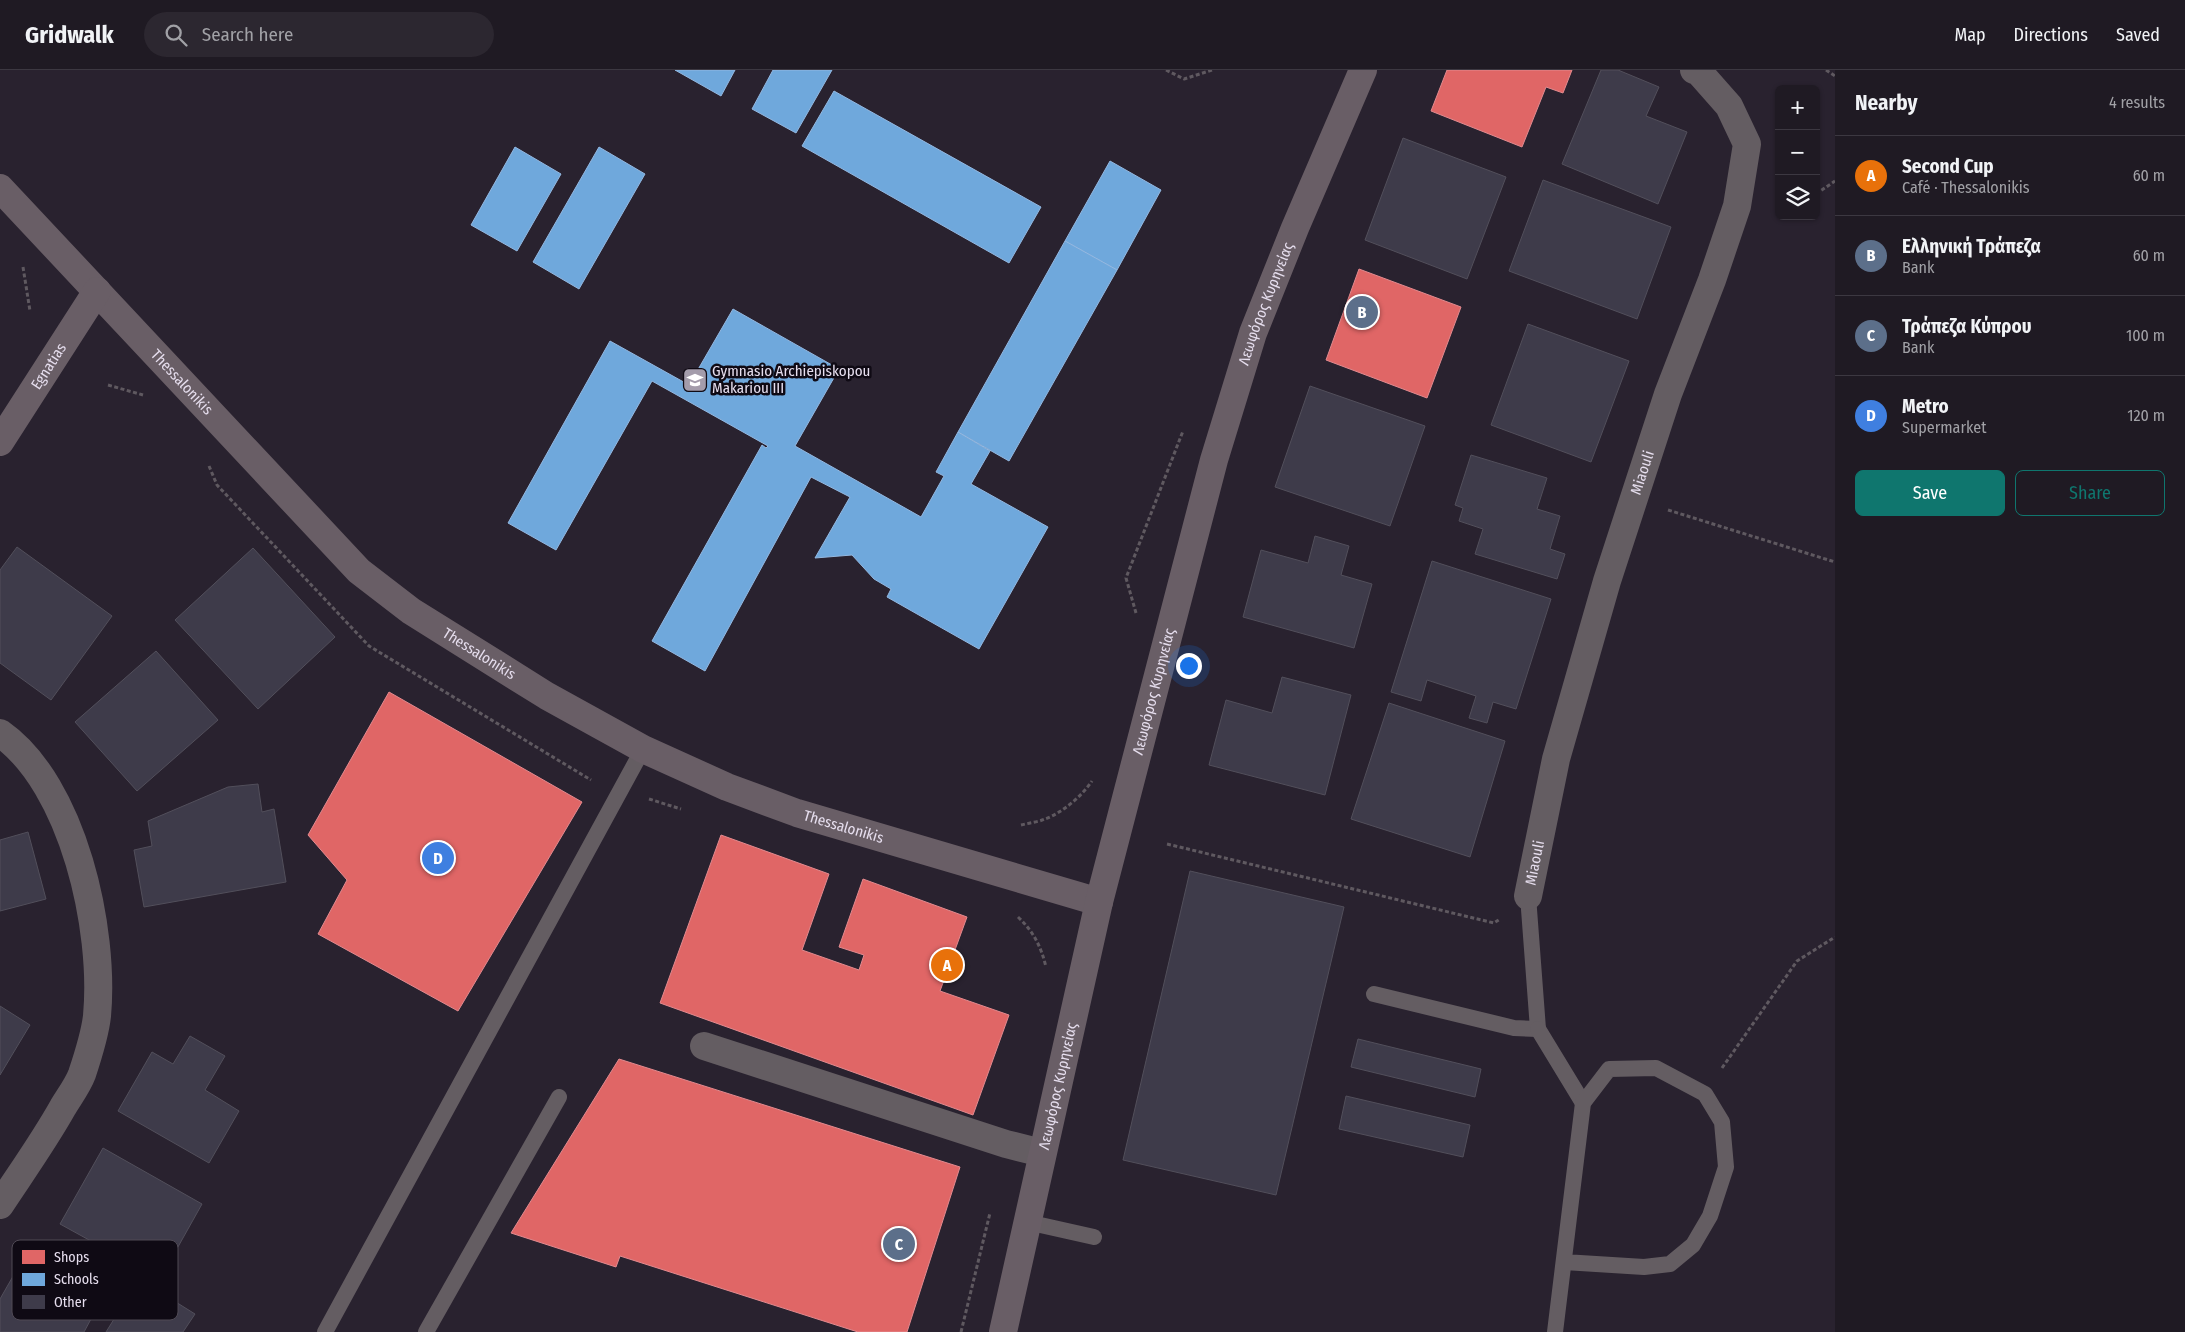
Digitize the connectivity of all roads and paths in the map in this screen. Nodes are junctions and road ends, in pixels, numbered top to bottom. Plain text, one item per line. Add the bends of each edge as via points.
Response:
1 (1166, 70) edge
2 (1212, 70) edge
3 (1362, 70) edge
4 (1694, 70) edge
5 (1826, 70) edge
6 (1835, 76) edge
7 (1835, 181) edge
8 (0, 188) edge
9 (1820, 191) edge
10 (22, 261) dead end
11 (97, 291) junction
12 (30, 311) dead end
13 (0, 442) edge
14 (1634, 500) junction
15 (1835, 562) edge
16 (0, 733) edge
17 (643, 749) junction
18 (1167, 844) dead end
19 (1528, 896) junction
20 (1099, 902) junction
21 (1835, 937) edge
22 (1374, 994) dead end
23 (1538, 1029) junction
24 (704, 1046) dead end
25 (1705, 1094) junction
26 (559, 1096) dead end
27 (1583, 1103) junction
28 (1042, 1153) junction
29 (0, 1206) edge
30 (1027, 1222) junction
31 (1094, 1237) dead end
32 (1564, 1262) junction
33 (325, 1332) edge
34 (426, 1332) edge
35 (1003, 1332) edge
36 (1555, 1332) edge

1 - 2 path via 1184,79
3 - 20 main road, Λεωφόρος Κυρηνείας via 1252,334 1199,514
4 - 14 street, Miaouli via 1729,106 1748,144 1737,206 1668,394
5 - 6 path
7 - 9 path
8 - 11 main road, Thessalonikis
10 - 12 path
11 - 13 main road, Egnatias
11 - 17 main road, Thessalonikis via 359,571 453,638 547,696
14 - 15 path
14 - 19 street, Miaouli via 1556,759
16 - 29 street via 35,766 65,818 86,881 96,948 97,1016 81,1076
17 - 20 main road, Thessalonikis via 727,787 798,814
17 - 33 lane
18 - 19 path via 1494,923
19 - 23 lane
20 - 28 main road, Λεωφόρος Κυρηνείας
21 - 25 path via 1797,961
22 - 23 lane via 1514,1028
23 - 27 lane
24 - 28 street
25 - 27 lane via 1656,1068 1609,1069
25 - 32 lane via 1722,1122 1726,1167 1710,1216 1693,1245 1670,1264 1644,1267
26 - 34 lane
27 - 32 lane
28 - 30 main road, Λεωφόρος Κυρηνείας
30 - 31 lane
30 - 35 main road, Λεωφόρος Κυρηνείας
32 - 36 lane

